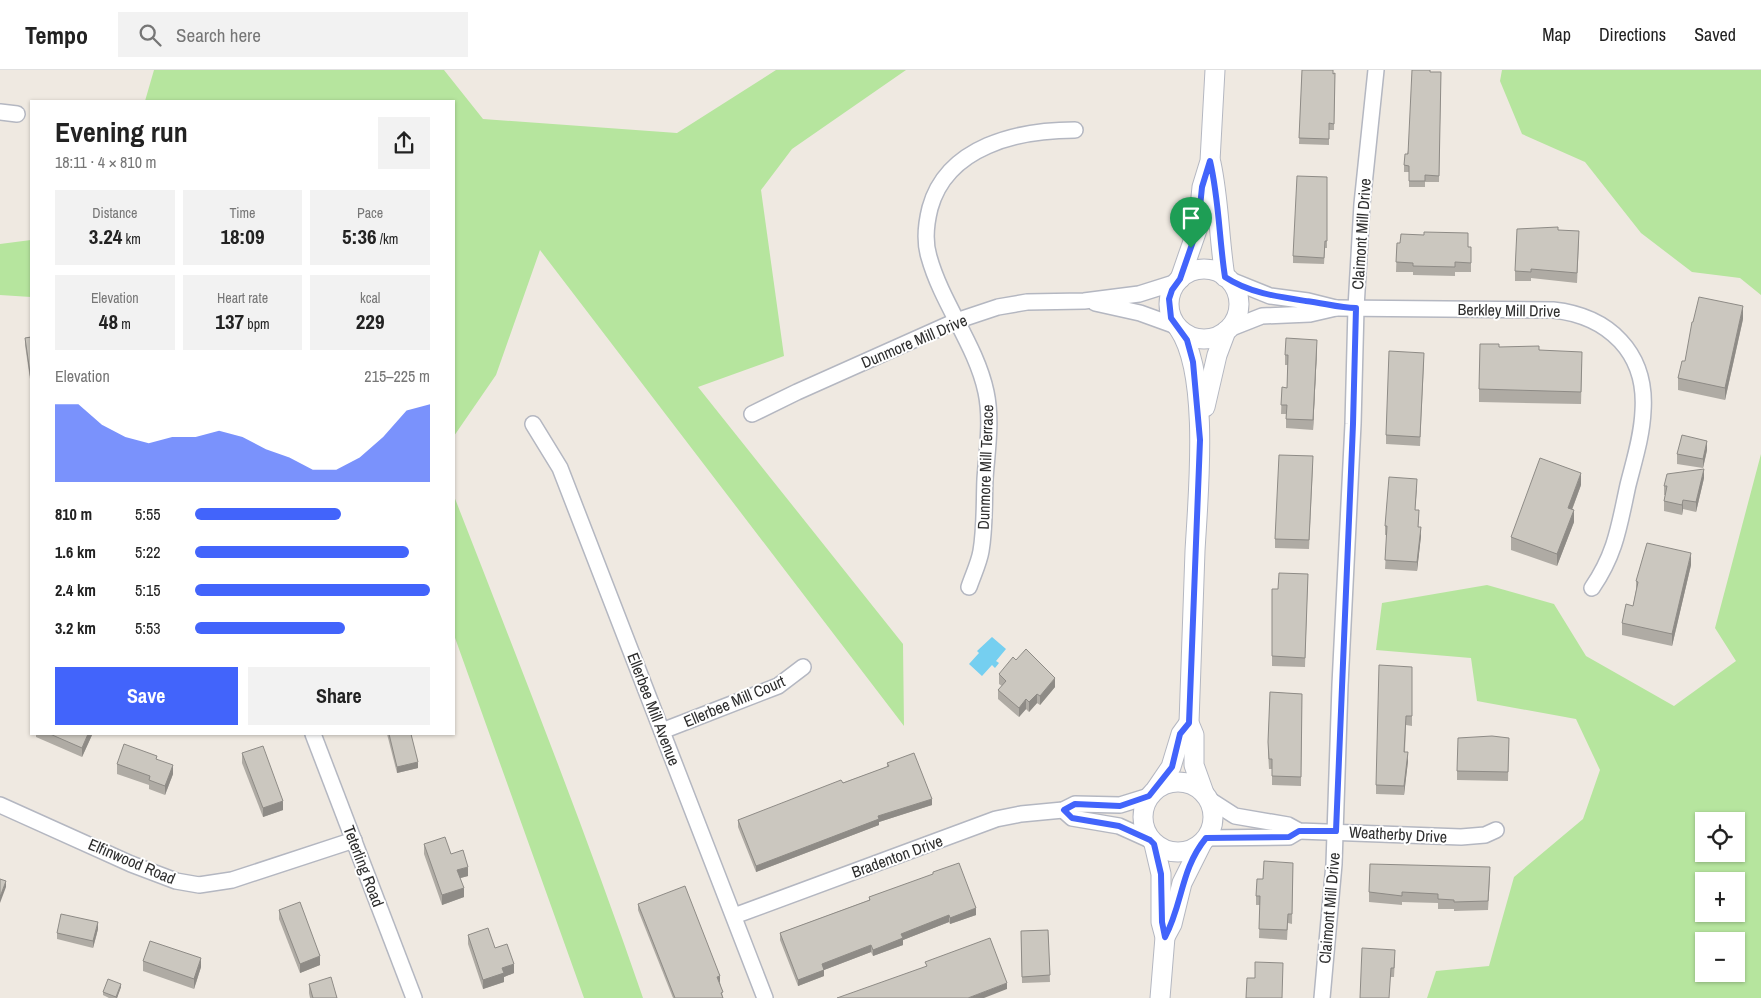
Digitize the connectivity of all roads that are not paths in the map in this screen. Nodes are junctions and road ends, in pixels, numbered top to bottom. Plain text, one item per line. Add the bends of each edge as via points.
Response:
1 (1215, 70) edge
2 (1376, 70) edge
3 (0, 112) edge
4 (17, 114) dead end
5 (1074, 130) dead end
6 (1210, 161) junction
7 (1227, 278) junction
8 (1178, 280) junction
9 (1084, 301) junction
10 (1336, 308) junction
11 (1356, 308) junction
12 (956, 321) junction
13 (1178, 328) junction
14 (1228, 330) junction
15 (752, 414) dead end
16 (533, 424) dead end
17 (1200, 440) junction
18 (969, 586) dead end
19 (1592, 588) dead end
20 (803, 667) dead end
21 (1189, 723) junction
22 (662, 731) junction
23 (314, 735) edge
24 (1153, 793) junction
25 (1206, 795) junction
26 (0, 805) edge
27 (1064, 810) junction
28 (1496, 830) dead end
29 (1299, 831) junction
30 (1336, 831) junction
31 (354, 840) junction
32 (1204, 841) junction
33 (1152, 842) junction
34 (734, 916) junction
35 (1165, 937) junction
36 (414, 998) edge
37 (765, 998) edge
38 (1160, 998) edge
39 (1322, 998) edge

1 - 6 street
2 - 11 street, Claimont Mill Drive via 1362,204
3 - 4 street
5 - 12 street, Dunmore Mill Terrace via 1037,131 990,145 962,159 940,184 928,218 926,243 931,264
6 - 7 street
6 - 8 street via 1202,187 1198,227
7 - 8 street via 1207,269 1197,270
7 - 10 street, Berkley Mill Drive via 1270,296
7 - 14 street via 1236,291 1239,306
8 - 9 street, Dunmore Mill Drive via 1147,292
8 - 13 street via 1172,290 1169,309
9 - 12 street, Dunmore Mill Drive via 1027,302 998,307
9 - 13 street, Dunmore Mill Drive via 1140,313
10 - 11 street, Berkley Mill Drive
10 - 14 street, Berkley Mill Drive via 1310,314 1262,316
11 - 19 street, Berkley Mill Drive via 1572,312 1605,326 1620,339 1640,376 1643,411 1612,553
11 - 30 street, Claimont Mill Drive
12 - 15 street, Dunmore Mill Drive
12 - 18 street, Dunmore Mill Terrace via 984,384 988,411 981,552
13 - 14 street via 1196,338 1206,339
13 - 17 street via 1187,340 1193,362
14 - 17 street via 1209,384
16 - 22 street, Ellerbee Mill Avenue via 560,468
17 - 21 street
20 - 22 street, Ellerbee Mill Court via 778,686
21 - 24 street via 1180,734 1172,767
21 - 25 street via 1194,735 1194,765
22 - 34 street, Ellerbee Mill Avenue
23 - 31 street, Teterling Road
24 - 25 street via 1172,782 1181,782
24 - 27 street, Bradenton Drive via 1120,806 1075,804
24 - 33 street via 1142,814 1145,832
25 - 29 street, Weatherby Drive via 1234,816 1288,824
25 - 32 street via 1213,814 1211,831
26 - 31 street, Elfinwood Road via 132,864 176,881 199,885 232,880
27 - 33 street, Bradenton Drive via 1072,818 1119,826
27 - 34 street, Bradenton Drive via 996,819
28 - 30 street, Weatherby Drive via 1467,837
29 - 30 street, Weatherby Drive
29 - 32 street, Weatherby Drive via 1289,837
30 - 39 street, Claimont Mill Drive
31 - 36 street, Teterling Road
32 - 33 street via 1194,849 1173,852
32 - 35 street via 1182,883 1172,924
33 - 35 street via 1161,874
34 - 37 street, Ellerbee Mill Avenue
35 - 38 street

